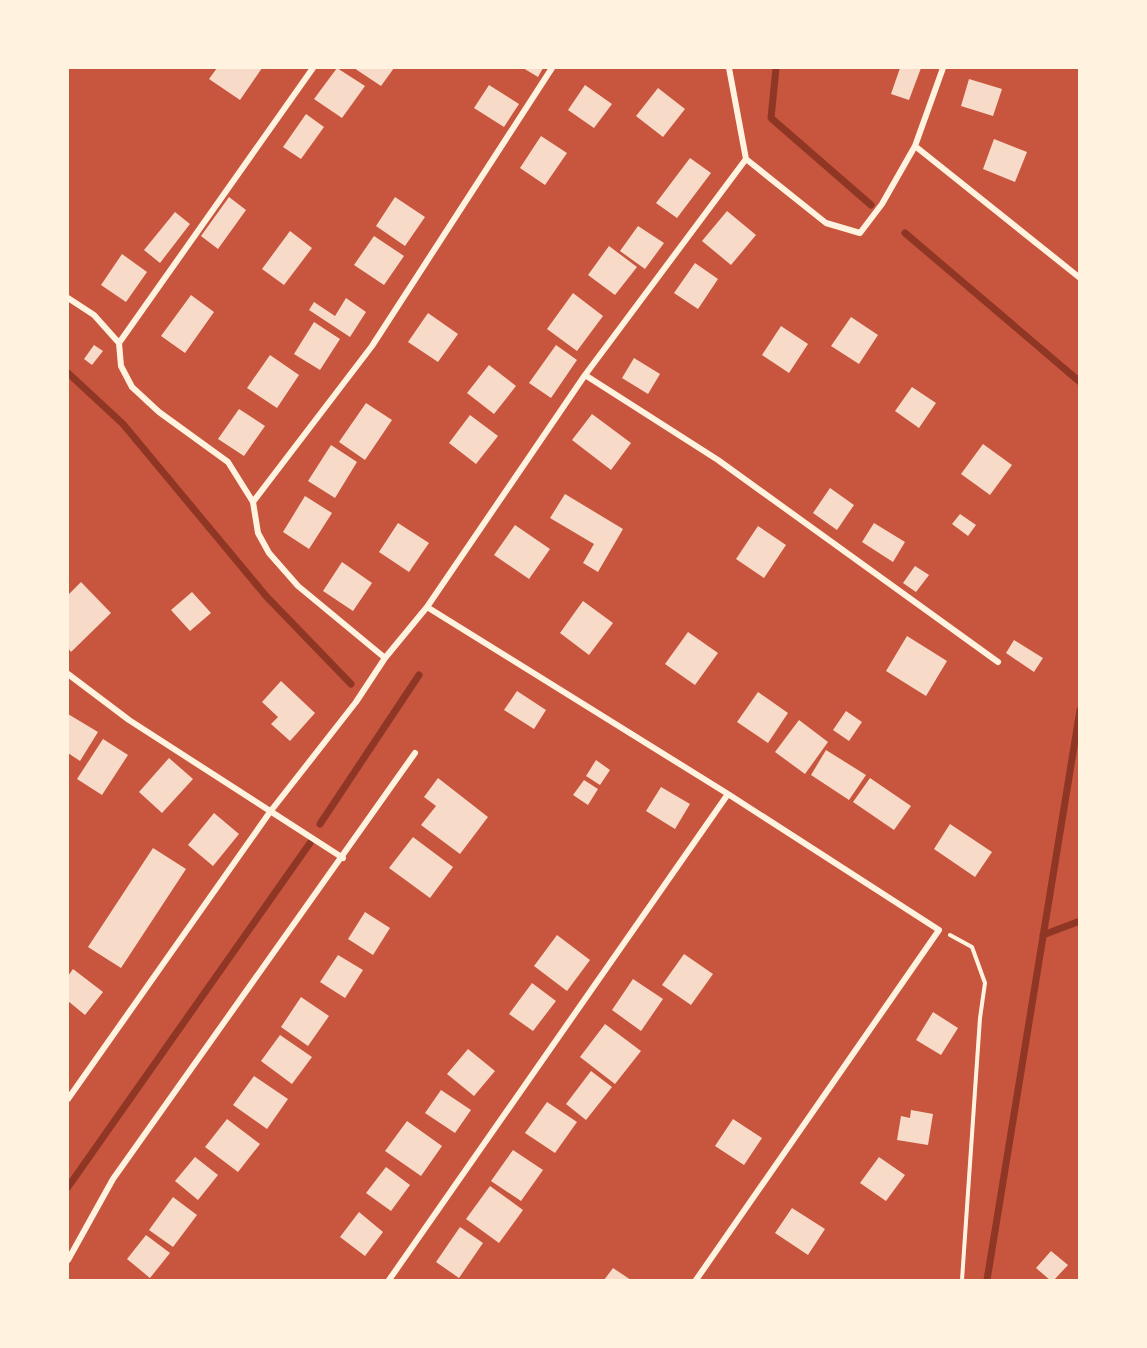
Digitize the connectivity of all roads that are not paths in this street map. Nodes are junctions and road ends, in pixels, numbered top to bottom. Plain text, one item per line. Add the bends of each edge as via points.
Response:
1 (313, 68) edge
2 (552, 68) edge
3 (729, 68) edge
4 (943, 68) edge
5 (915, 146) junction
6 (746, 159) junction
7 (1080, 278) edge
8 (68, 298) edge
9 (119, 343) junction
10 (585, 375) junction
11 (253, 502) junction
12 (427, 607) junction
13 (385, 658) junction
14 (998, 662) dead end
15 (68, 674) edge
16 (415, 753) dead end
17 (728, 794) junction
18 (270, 812) junction
19 (343, 858) junction
20 (68, 1099) edge
21 (68, 1260) edge
22 (389, 1281) edge
23 (696, 1281) edge

1 - 9 street
2 - 11 street via 372,346
3 - 6 street
4 - 5 street
5 - 6 street via 882,204 860,233 826,223
5 - 7 street
6 - 10 street
8 - 9 street via 93,315
9 - 11 street via 121,366 132,387 159,412 228,462
10 - 12 street
10 - 14 street via 718,460
11 - 13 street via 258,533 269,553 298,586
12 - 13 street
12 - 17 street
13 - 18 street via 356,702
15 - 18 street via 129,720
16 - 19 street
17 - 22 street
17 - 23 street via 939,930
18 - 19 street
18 - 20 street
19 - 21 street via 113,1179

